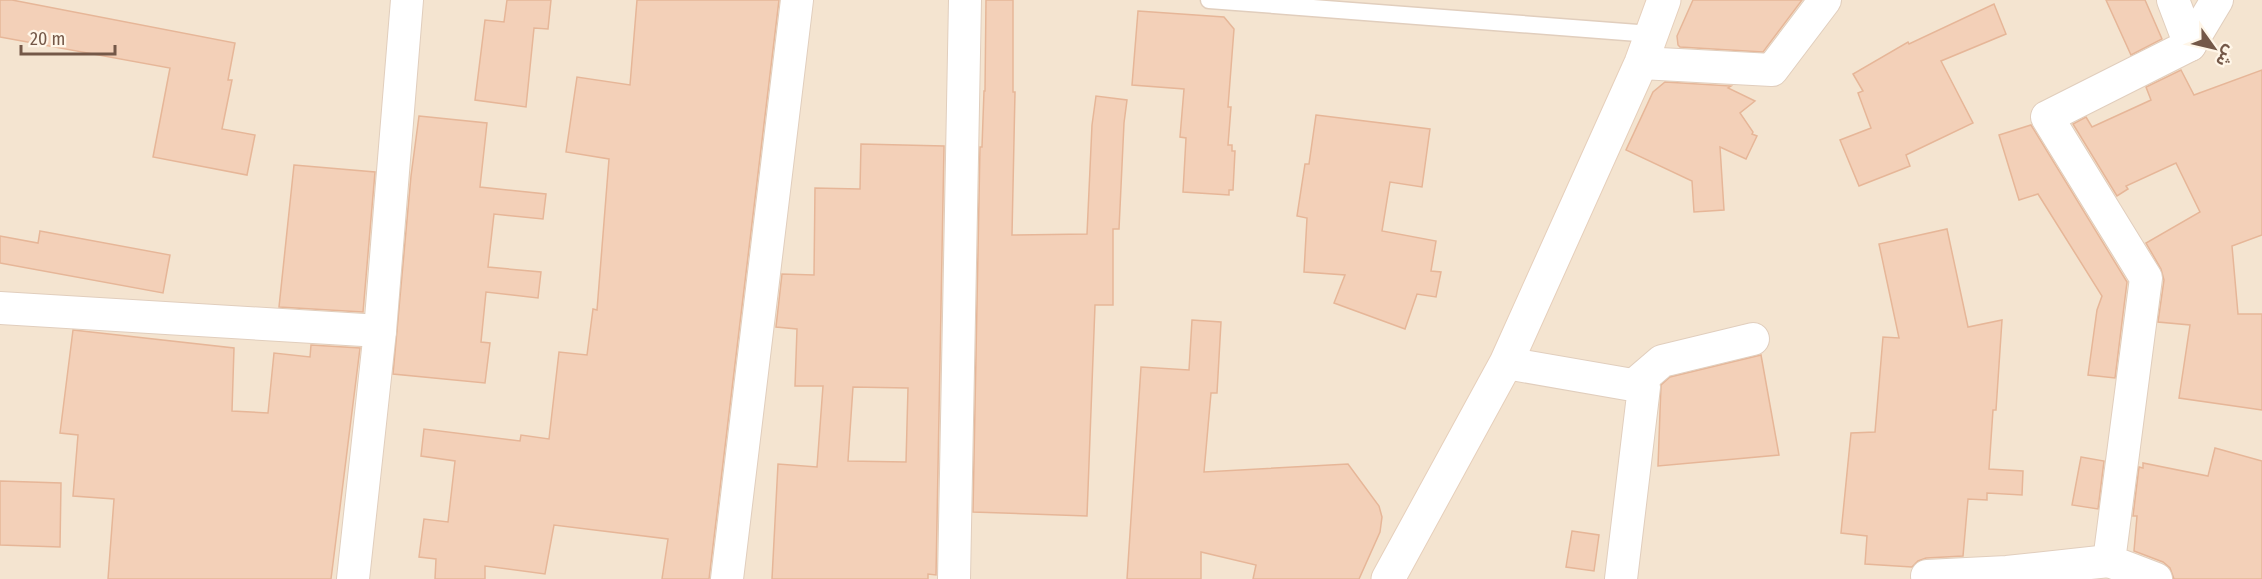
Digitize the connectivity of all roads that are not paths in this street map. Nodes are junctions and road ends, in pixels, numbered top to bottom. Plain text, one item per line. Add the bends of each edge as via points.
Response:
1 (407, 0) edge
2 (797, 0) edge
3 (965, 0) edge
4 (1209, 0) edge
5 (1664, 0) edge
6 (1825, 0) edge
7 (2173, 0) edge
8 (2217, 0) edge
9 (2190, 45) junction
10 (1646, 48) junction
11 (0, 308) edge
12 (380, 331) junction
13 (1753, 339) dead end
14 (1506, 363) junction
15 (1634, 385) junction
16 (2109, 561) junction
17 (1927, 576) dead end
18 (353, 579) edge
19 (727, 579) edge
20 (954, 579) edge
21 (1388, 579) edge
22 (1621, 579) edge
23 (2156, 579) edge

1 - 12 street
2 - 19 street
3 - 20 street
4 - 10 lane
5 - 10 street
6 - 10 street via 1772,70
7 - 9 street
8 - 9 street
9 - 16 street via 2047,117 2146,278
10 - 14 street
11 - 12 street
12 - 18 street
13 - 15 street via 1662,361
14 - 15 street
14 - 21 street
15 - 22 street via 1644,387
16 - 17 street
16 - 23 street

